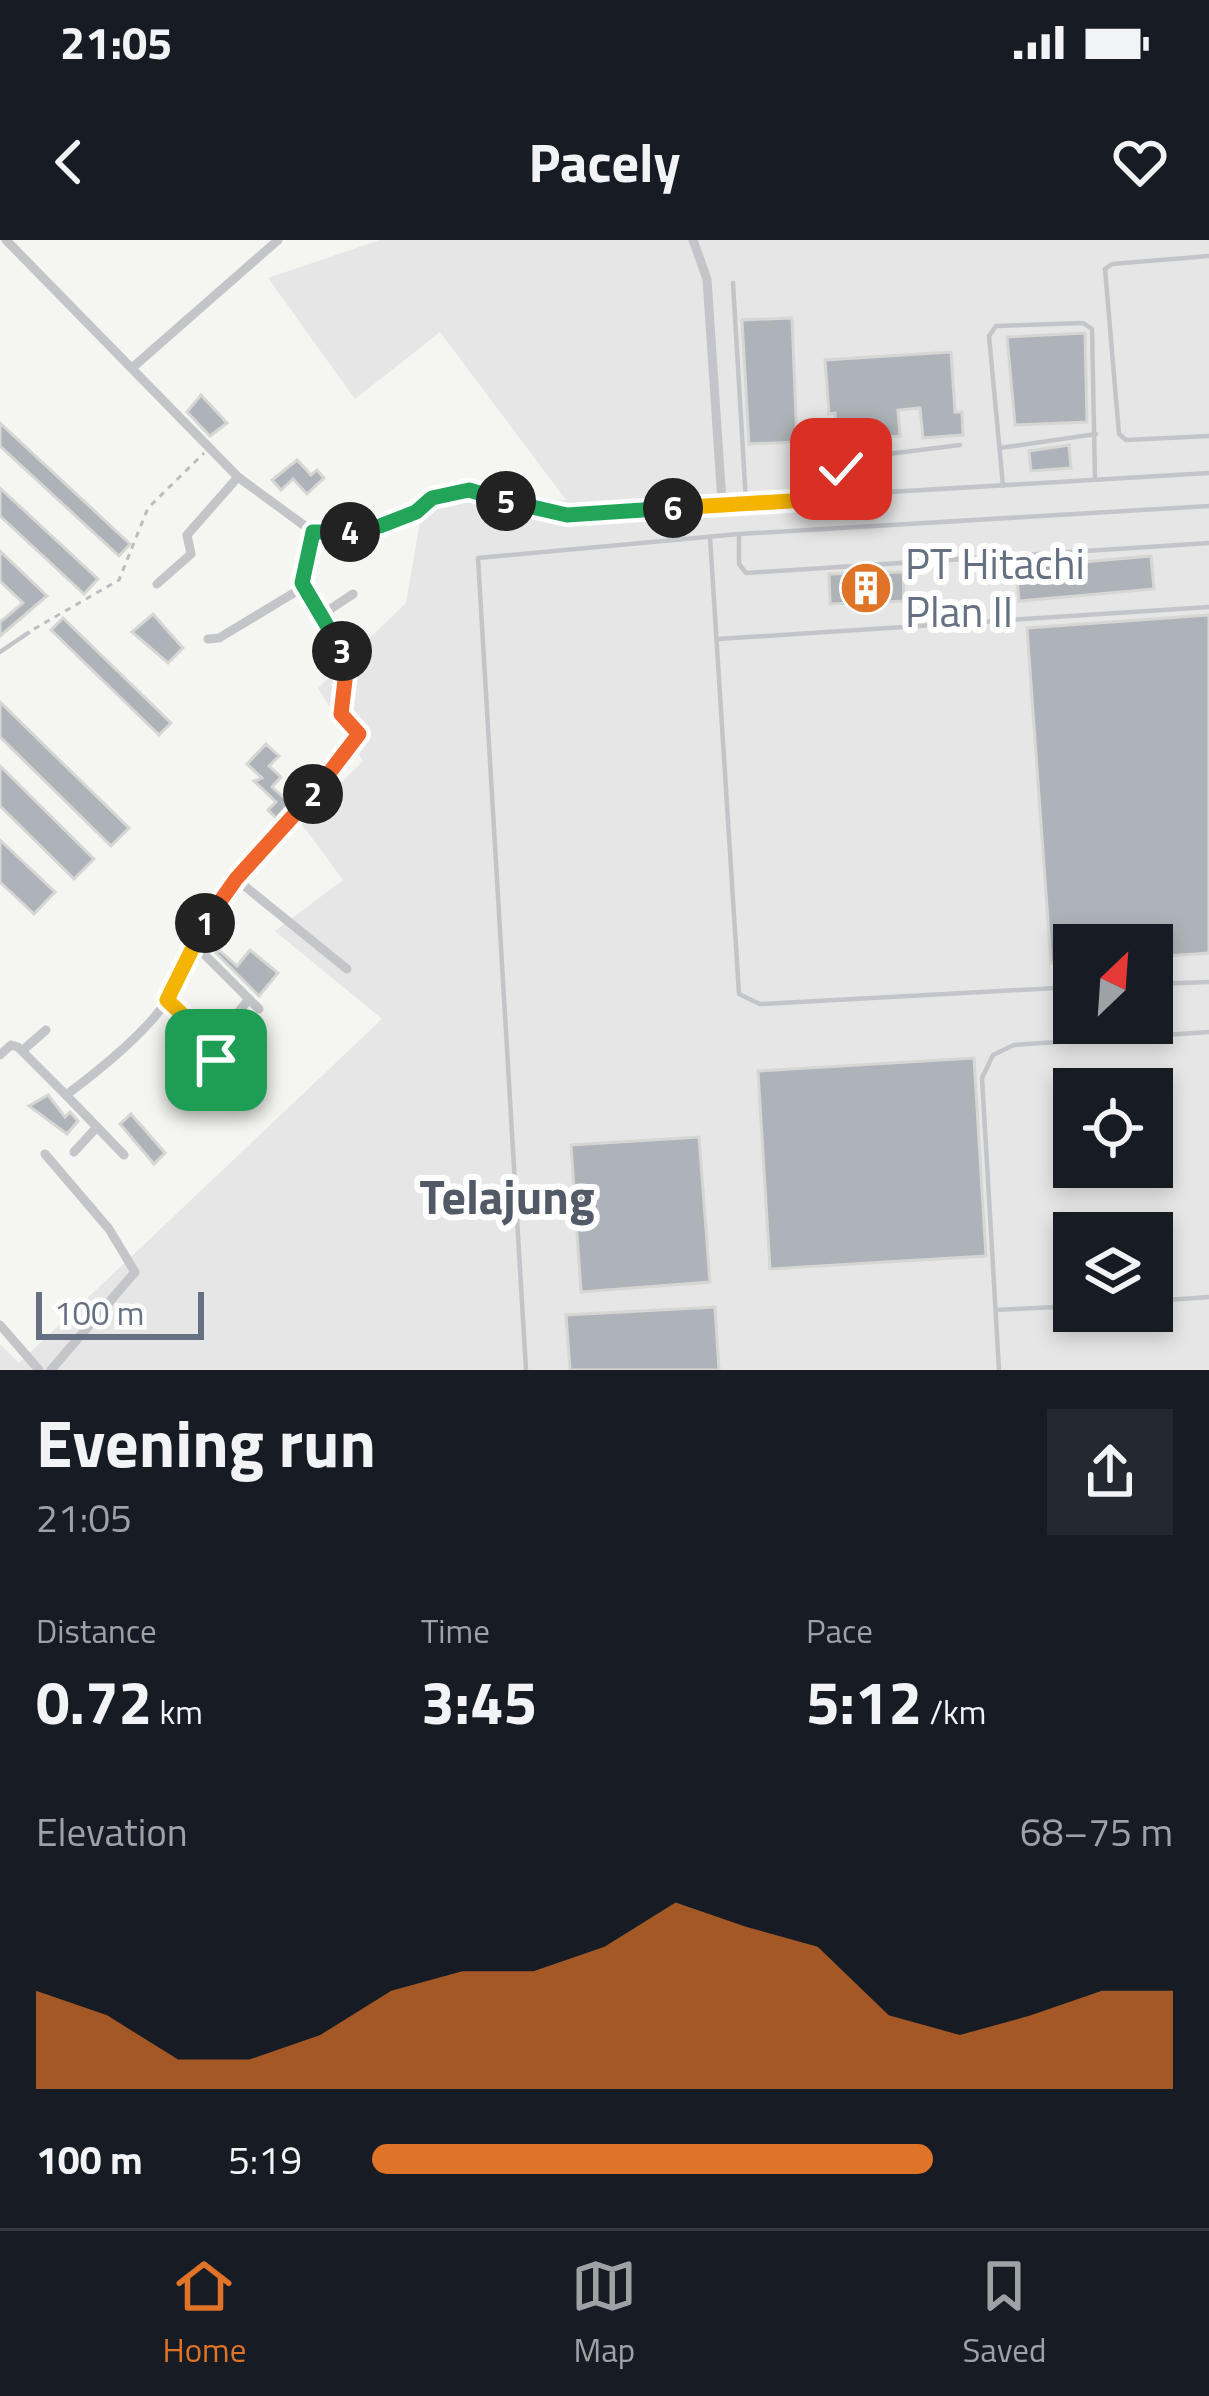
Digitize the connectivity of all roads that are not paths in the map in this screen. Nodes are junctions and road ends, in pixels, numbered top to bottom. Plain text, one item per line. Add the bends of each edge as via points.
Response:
1 (7, 240) edge
2 (278, 240) edge
3 (693, 240) edge
4 (1209, 256) edge
5 (733, 283) dead end
6 (132, 368) junction
7 (1096, 434) junction
8 (1209, 436) edge
9 (960, 446) dead end
10 (1000, 448) junction
11 (1209, 473) edge
12 (238, 477) junction
13 (1095, 479) junction
14 (1003, 486) junction
15 (841, 498) junction
16 (722, 502) junction
17 (746, 502) junction
18 (1209, 506) edge
19 (580, 515) road end
20 (739, 534) junction
21 (710, 537) junction
22 (1209, 543) edge
23 (157, 584) dead end
24 (302, 588) junction
25 (353, 594) dead end
26 (1209, 607) edge
27 (320, 616) junction
28 (28, 633) road end
29 (208, 639) dead end
30 (715, 639) junction
31 (0, 652) edge
32 (236, 879) junction
33 (192, 942) junction
34 (347, 969) dead end
35 (1209, 982) edge
36 (1173, 983) edge
37 (1053, 988) edge
38 (249, 999) junction
39 (167, 1000) junction
40 (259, 1009) dead end
41 (46, 1030) dead end
42 (1209, 1032) edge
43 (210, 1041) junction
44 (23, 1050) junction
45 (0, 1055) edge
46 (244, 1063) dead end
47 (66, 1096) junction
48 (97, 1127) junction
49 (74, 1152) dead end
50 (45, 1154) dead end
51 (124, 1155) dead end
52 (1209, 1298) edge
53 (1173, 1300) edge
54 (1053, 1307) edge
55 (996, 1310) junction
56 (0, 1325) edge
57 (39, 1370) edge
58 (51, 1370) edge
59 (526, 1370) edge
60 (999, 1370) edge

1 - 6 street
2 - 6 street
3 - 16 street via 707,279
4 - 8 lane via 1112,264 1105,278 1119,434
5 - 17 lane
6 - 12 street
7 - 10 lane
7 - 10 lane via 1092,329 1083,322 996,326 989,336
7 - 13 lane
9 - 15 lane via 848,458
10 - 14 lane
11 - 13 lane
12 - 23 street via 185,538 190,554
12 - 24 street via 313,532
13 - 14 lane
14 - 15 lane
15 - 17 lane
16 - 17 lane
16 - 19 street
18 - 20 lane
20 - 21 lane
20 - 22 lane via 746,573
21 - 30 lane
21 - 59 lane via 484,554 476,562
24 - 27 street
24 - 29 street
25 - 27 street
26 - 30 lane
27 - 32 street via 345,656 341,714 359,734
28 - 31 lane
30 - 37 lane via 739,994 760,1004
32 - 33 street
32 - 34 street
33 - 38 street
33 - 39 street
35 - 36 lane
38 - 40 street
38 - 43 street
39 - 43 street
39 - 47 street
41 - 44 street
42 - 55 lane via 1013,1045 993,1055 982,1078
43 - 46 street via 216,1060
44 - 45 street via 11,1045
44 - 47 street
47 - 48 street
48 - 49 street
48 - 51 street
50 - 58 street via 135,1272
52 - 53 lane
54 - 55 lane
55 - 60 lane
56 - 57 street

